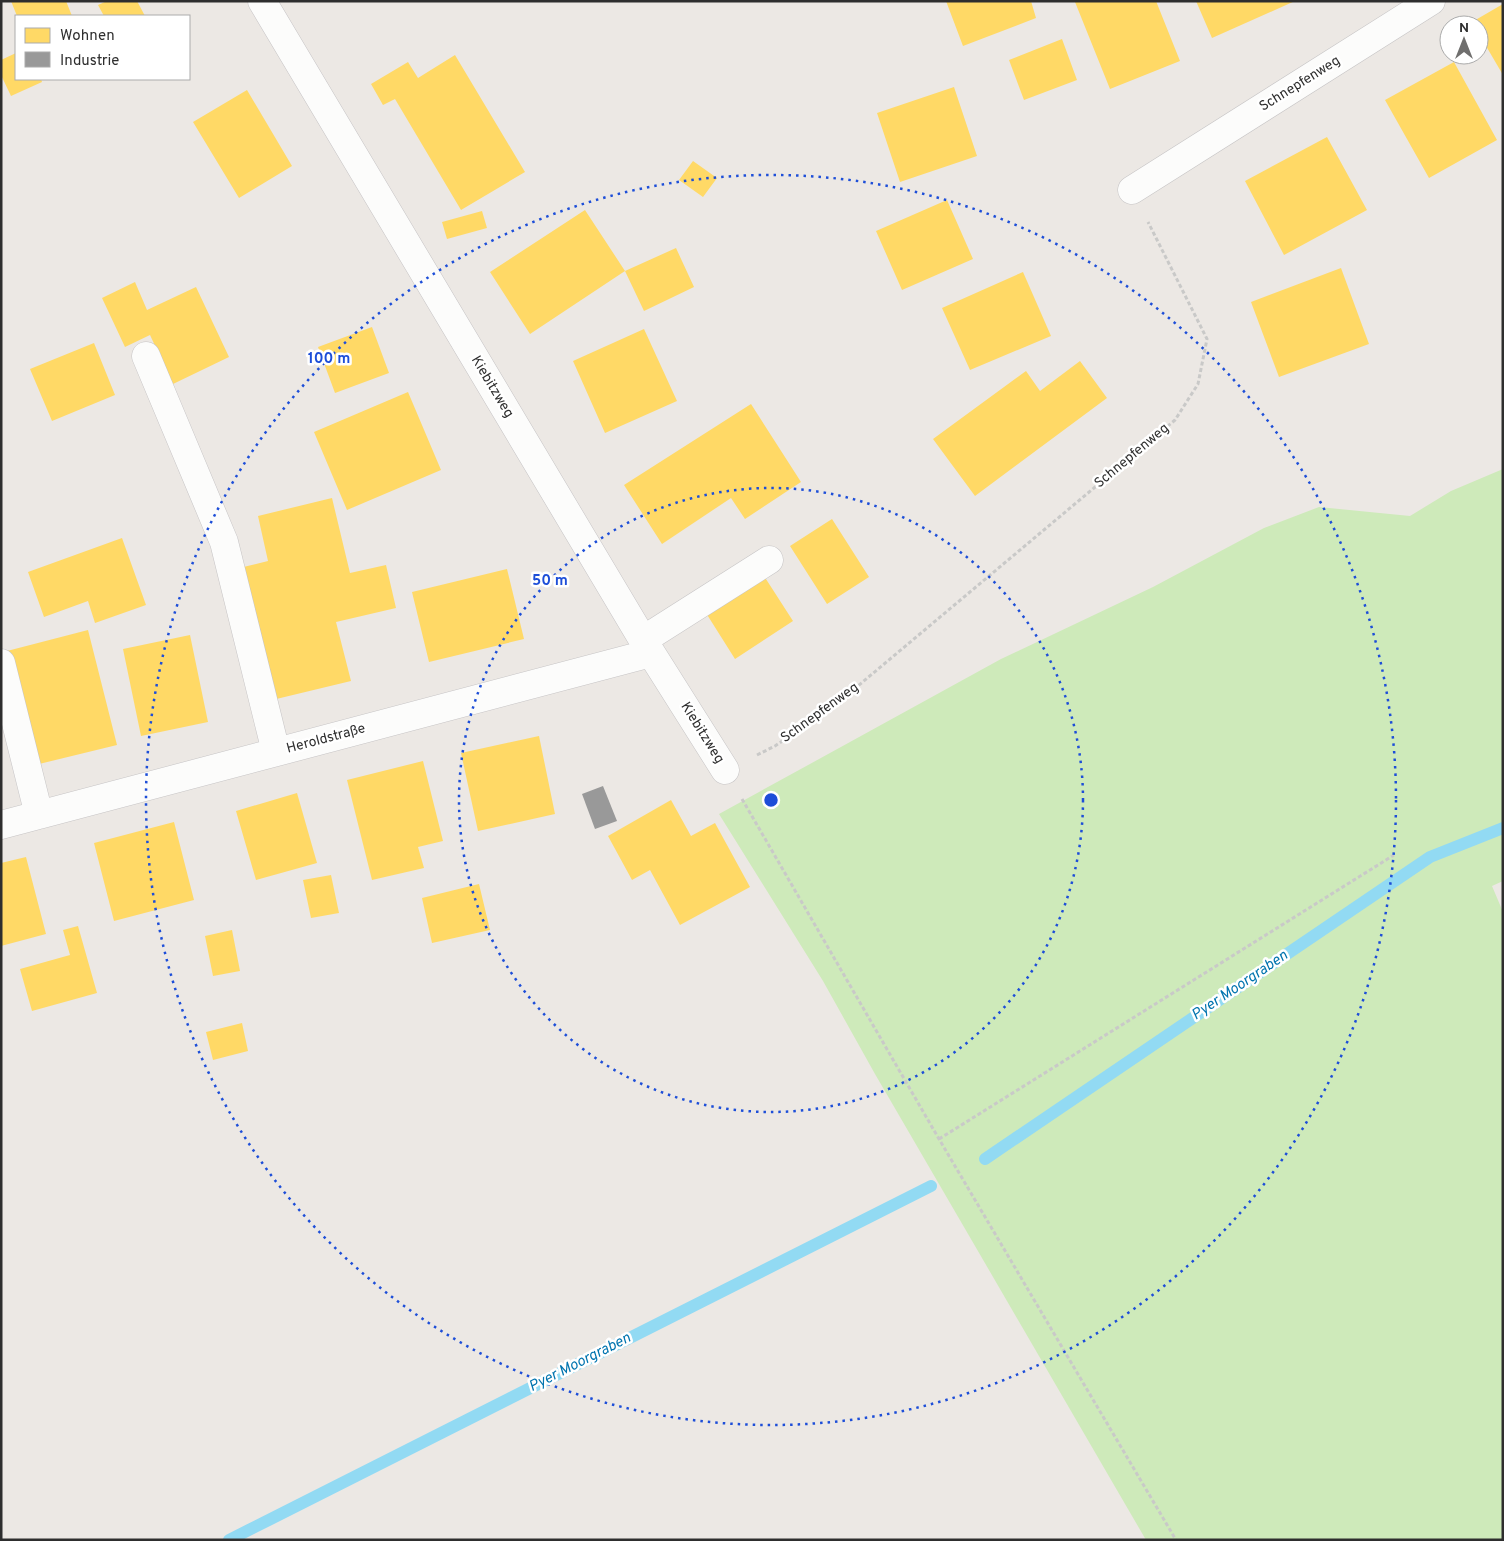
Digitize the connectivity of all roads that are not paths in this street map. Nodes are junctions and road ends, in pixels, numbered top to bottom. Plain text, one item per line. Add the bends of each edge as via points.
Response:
1 (262, 1) edge
2 (1431, 1) edge
3 (1132, 190) road end
4 (146, 356) dead end
5 (769, 560) dead end
6 (647, 646) junction
7 (1, 663) edge
8 (276, 752) junction
9 (725, 770) road end
10 (39, 815) junction
11 (1, 825) edge

1 - 6 street, Kiebitzweg
2 - 3 street, Schnepfenweg
4 - 8 street via 224,542
5 - 6 street, Heroldstraße
6 - 8 street, Heroldstraße
6 - 9 street, Kiebitzweg
7 - 10 street
8 - 10 street, Heroldstraße
10 - 11 street, Heroldstraße

